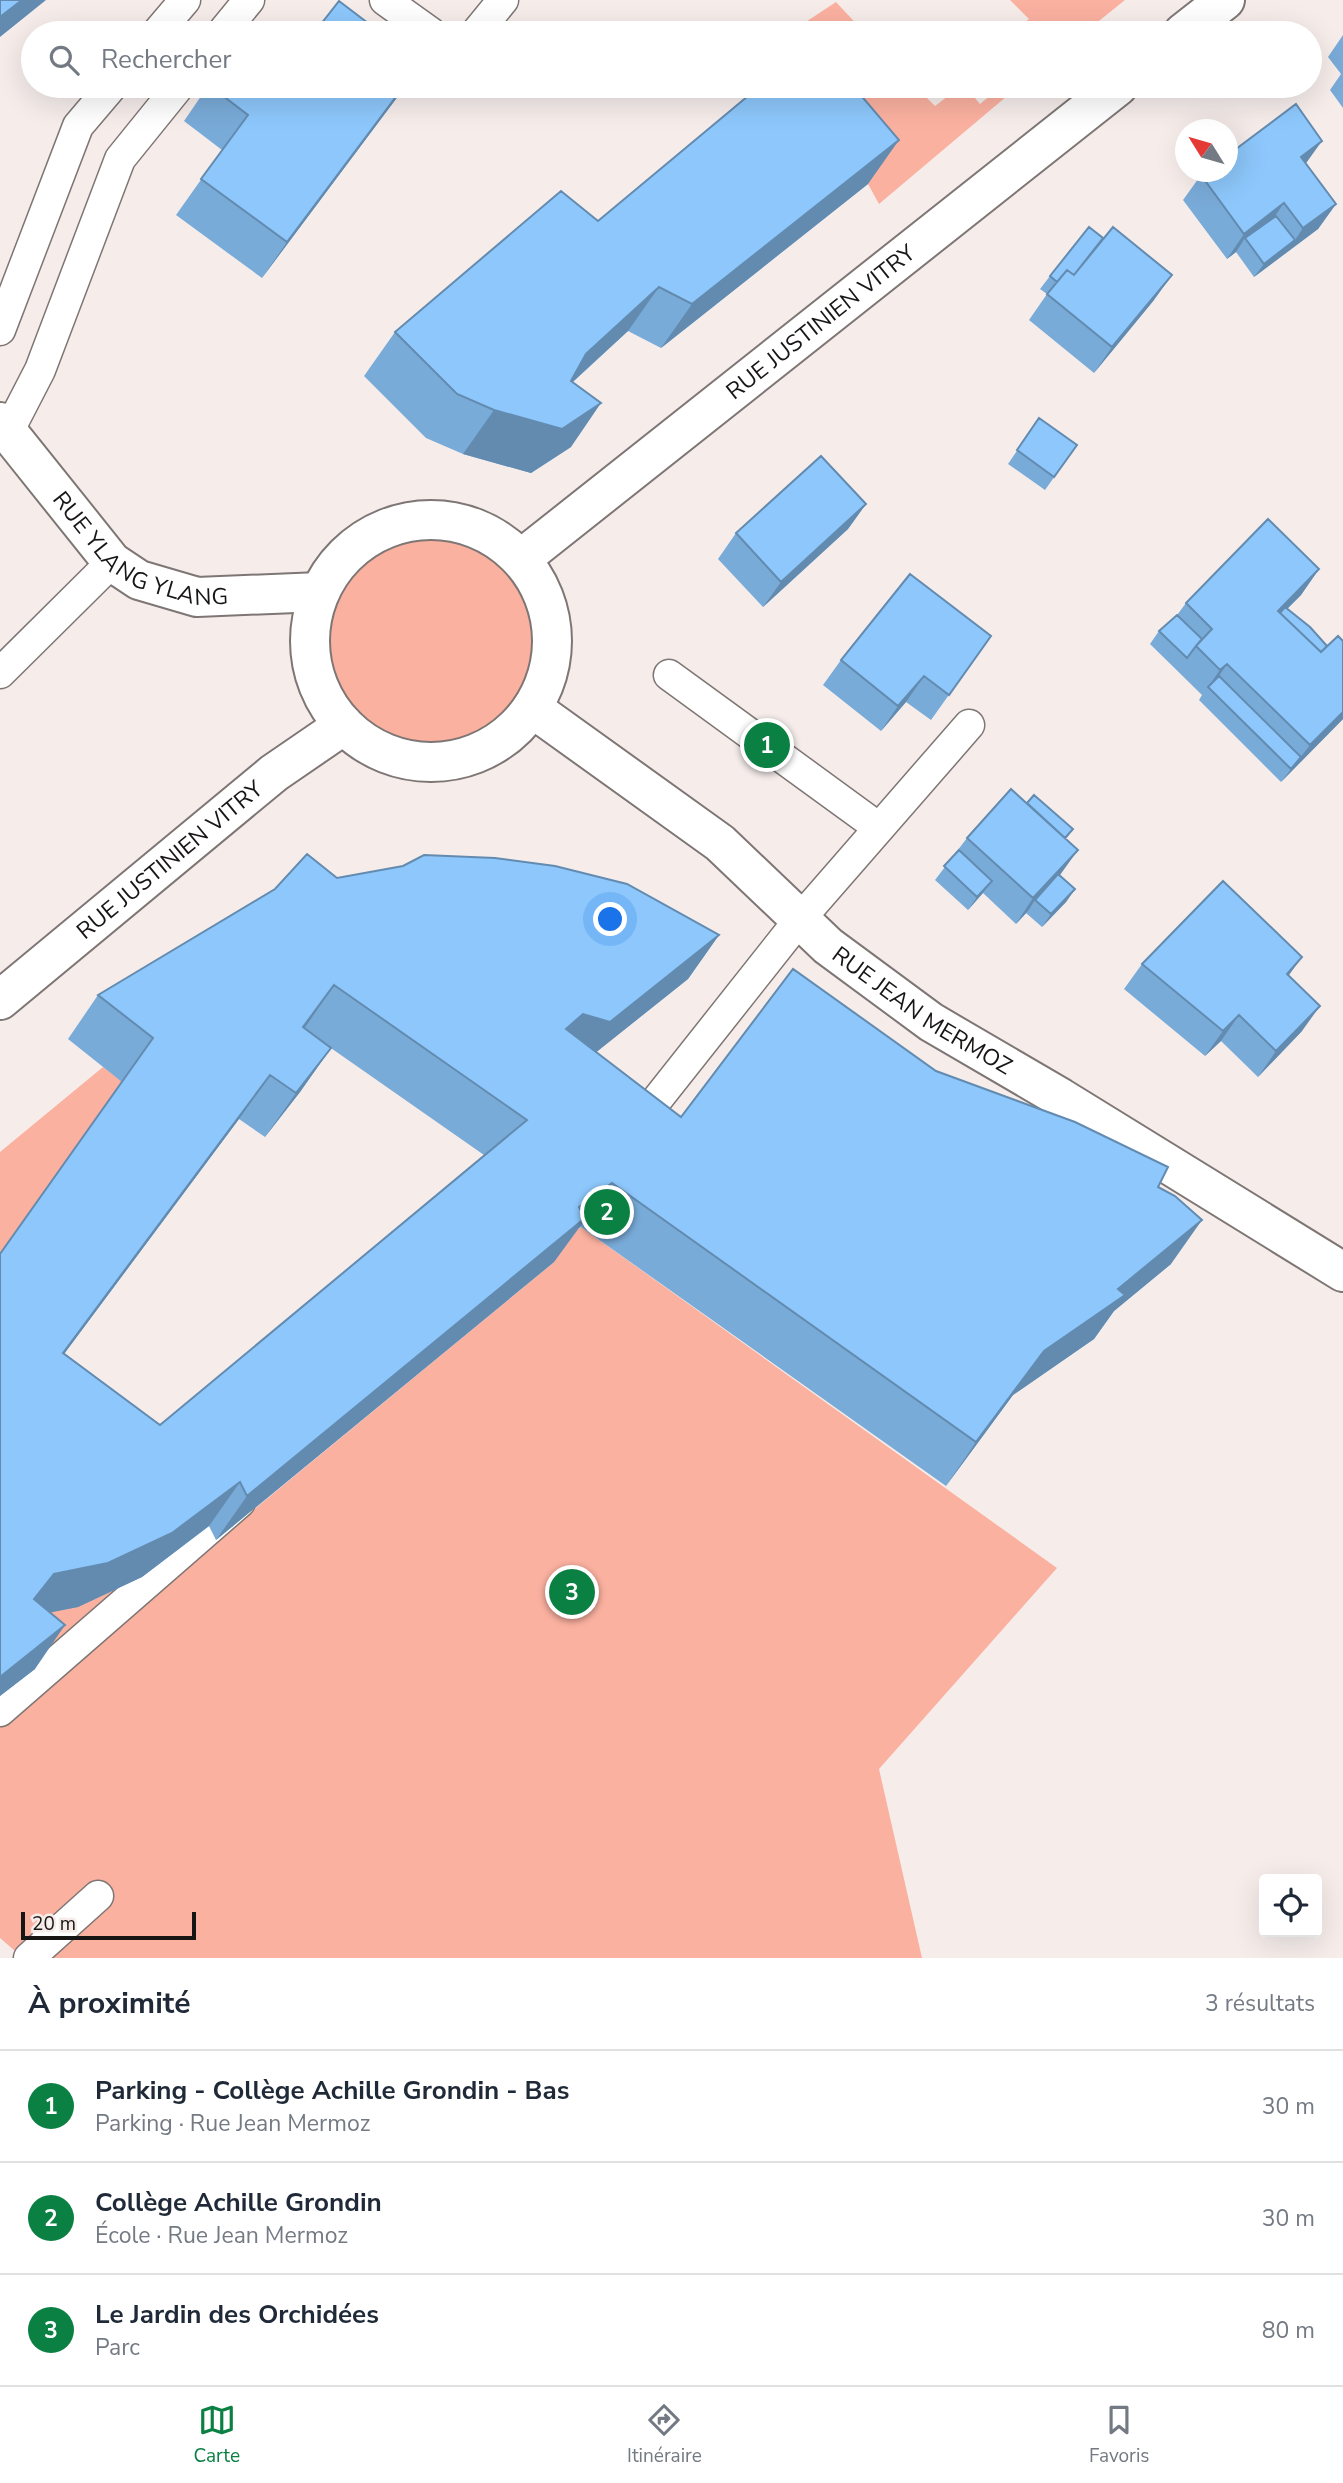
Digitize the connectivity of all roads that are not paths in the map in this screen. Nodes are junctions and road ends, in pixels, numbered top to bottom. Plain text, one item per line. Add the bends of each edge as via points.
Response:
1 (185, 0) edge
2 (249, 0) edge
3 (385, 0) edge
4 (503, 0) edge
5 (1225, 0) edge
6 (167, 21) edge
7 (232, 21) edge
8 (414, 21) edge
9 (486, 21) edge
10 (1199, 21) edge
11 (102, 98) edge
12 (169, 98) edge
13 (1103, 98) edge
14 (0, 330) edge
15 (4, 427) edge
16 (521, 559) junction
17 (112, 562) junction
18 (320, 592) junction
19 (0, 673) edge
20 (669, 675) dead end
21 (532, 708) junction
22 (344, 725) junction
23 (969, 725) dead end
24 (879, 828) junction
25 (800, 919) junction
26 (0, 1000) edge
27 (615, 1153) edge
28 (1343, 1272) edge
29 (262, 1483) edge
30 (0, 1711) edge
31 (98, 1896) dead end
32 (29, 1958) edge

1 - 6 lane
2 - 7 lane
3 - 8 lane
4 - 9 lane
5 - 10 street
11 - 14 lane via 78,126
12 - 15 lane via 120,159 40,370
13 - 16 street, RUE JUSTINIEN VITRY
15 - 17 street, RUE YLANG YLANG
16 - 18 street via 490,534 464,525 412,522 373,534 341,559
16 - 21 street via 543,592 552,631 548,671
17 - 18 street, RUE YLANG YLANG via 139,580 197,597
17 - 19 lane
18 - 22 street via 310,631 313,671 328,708
20 - 24 lane
21 - 22 street via 505,737 469,756 430,763 390,756
21 - 25 street, RUE JEAN MERMOZ via 719,844
22 - 26 street, RUE JUSTINIEN VITRY via 274,773
23 - 24 lane
24 - 25 lane
25 - 27 lane
25 - 28 street, RUE JEAN MERMOZ via 828,946 931,1022
29 - 30 lane
31 - 32 lane

